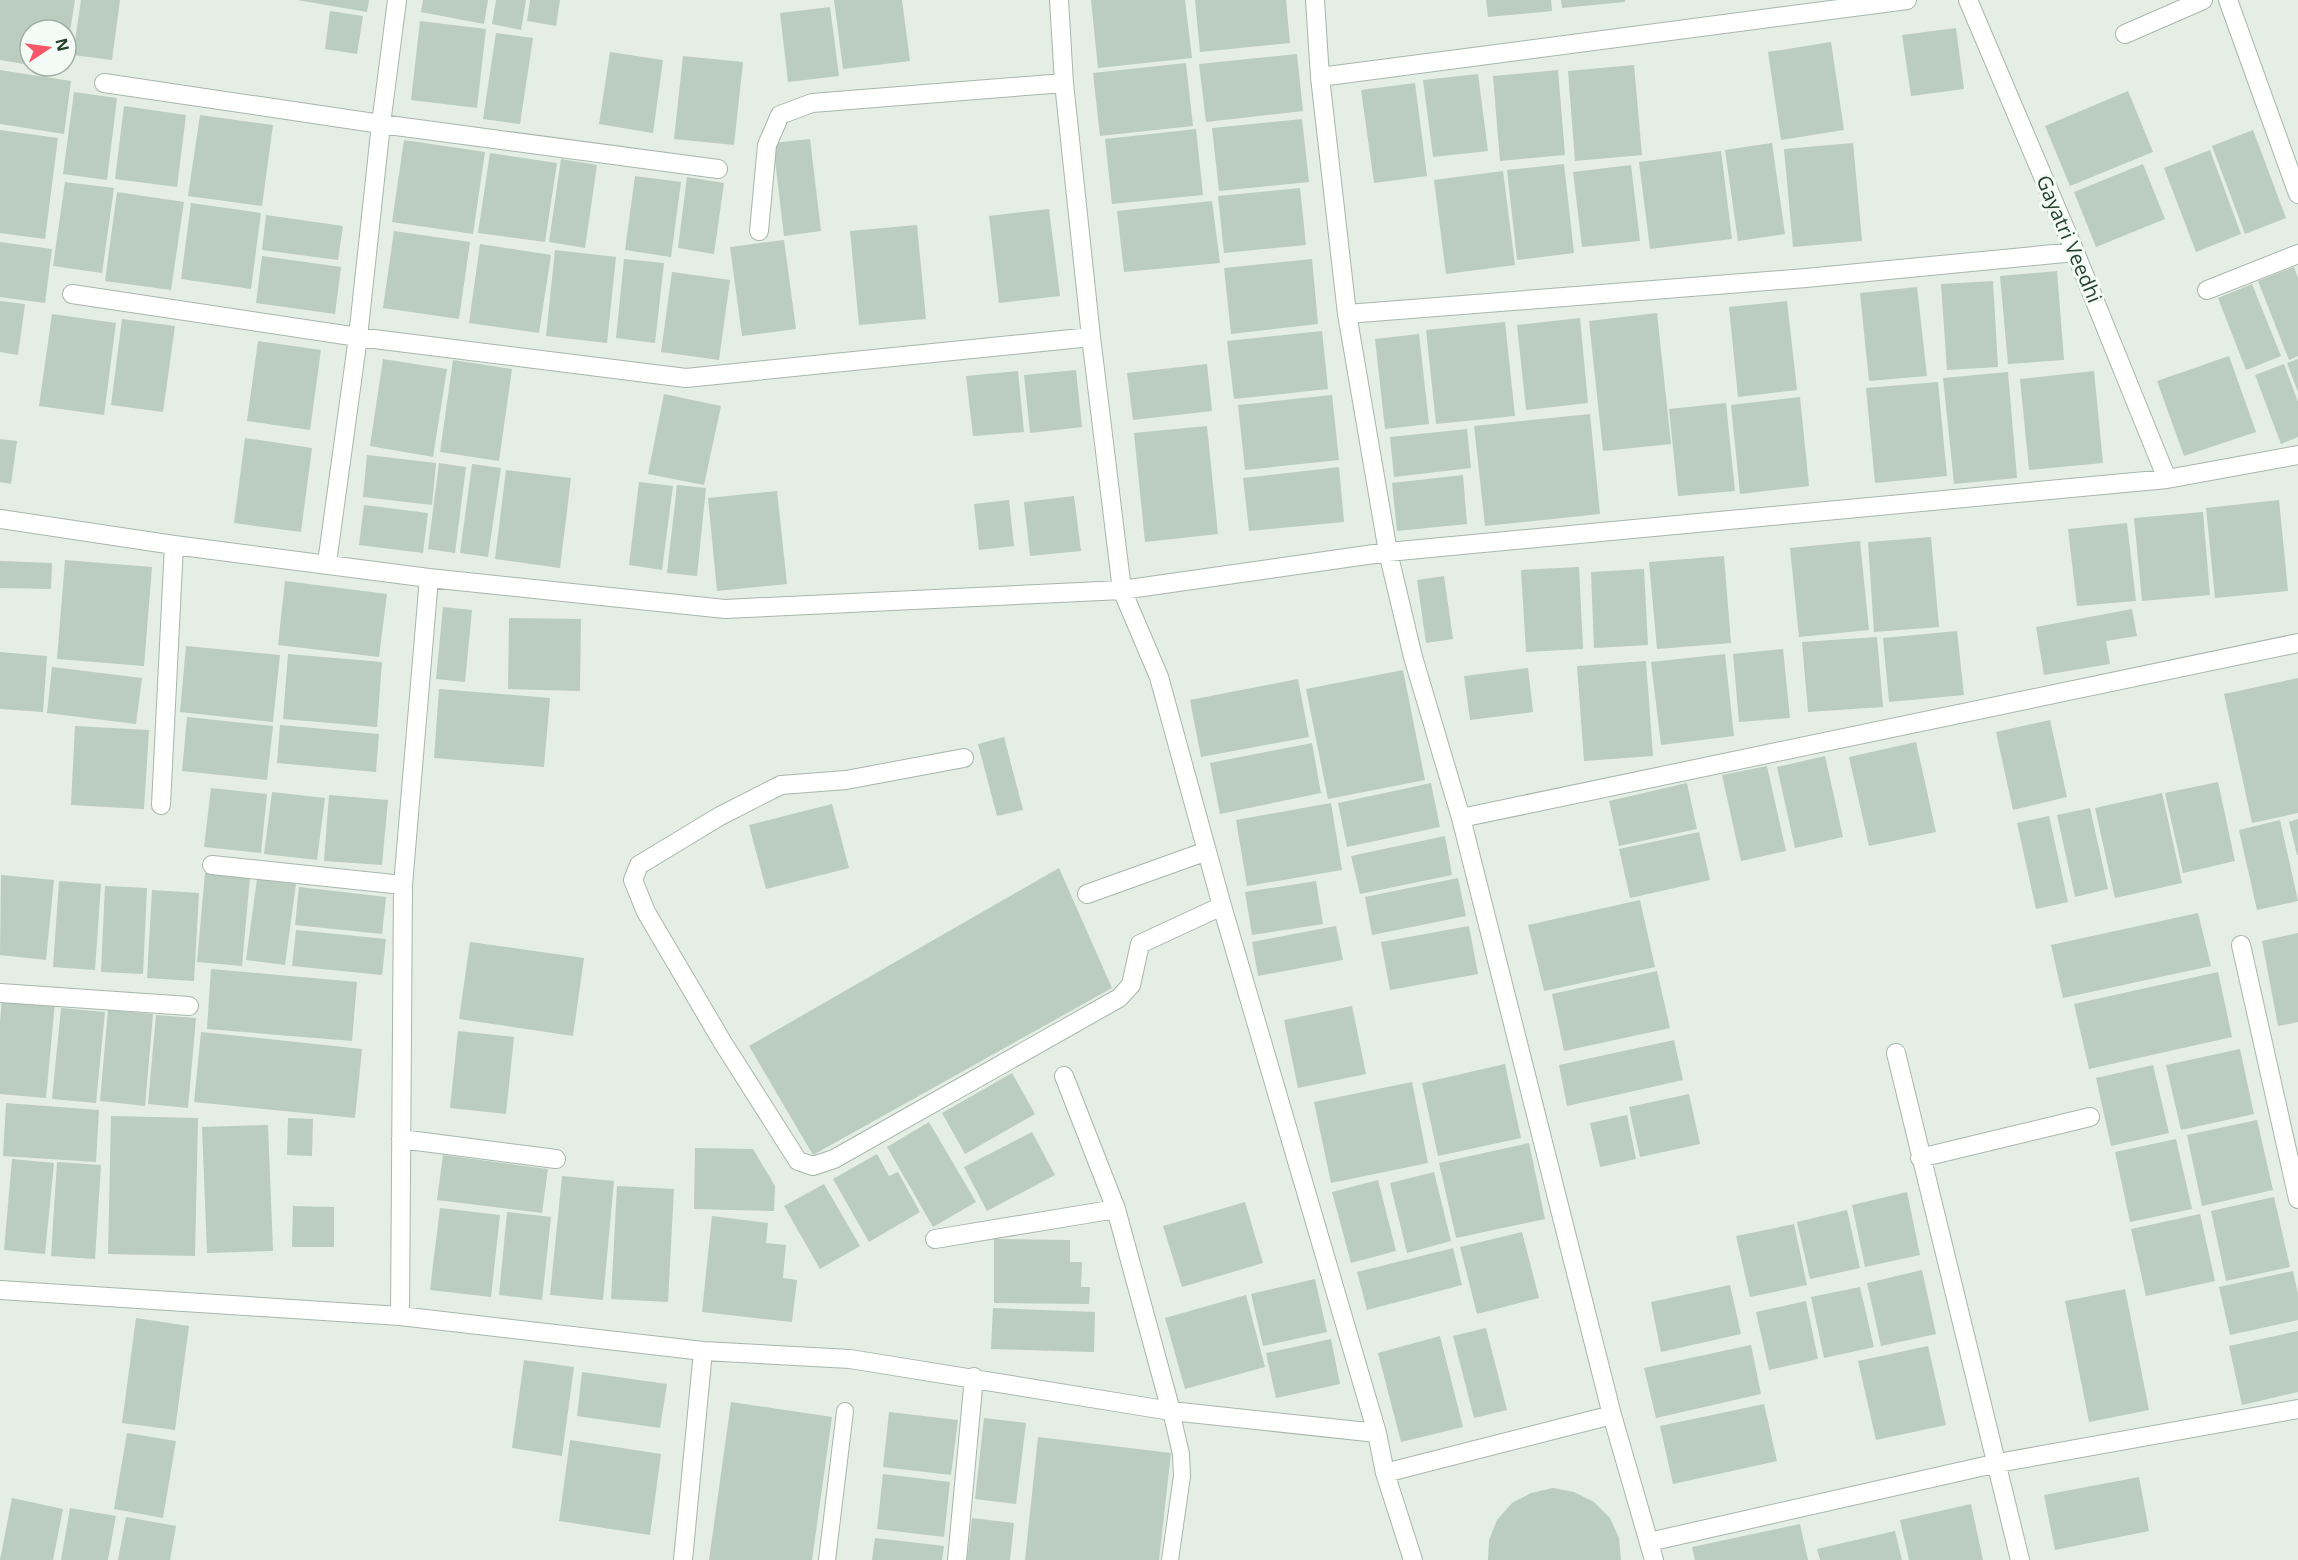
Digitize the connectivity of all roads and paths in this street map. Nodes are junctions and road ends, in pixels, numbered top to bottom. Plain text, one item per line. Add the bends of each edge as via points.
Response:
1 (397, 0) edge
2 (1059, 0) edge
3 (1315, 0) edge
4 (1907, 0) edge
5 (1968, 0) edge
6 (2203, 0) edge
7 (2228, 0) edge
8 (2125, 34) dead end
9 (1320, 77) junction
10 (104, 83) dead end
11 (1064, 83) junction
12 (381, 124) junction
13 (718, 169) dead end
14 (2298, 194) edge
15 (759, 231) dead end
16 (2075, 252) junction
17 (2298, 254) edge
18 (2207, 290) dead end
19 (72, 294) dead end
20 (1347, 314) junction
21 (358, 337) junction
22 (1091, 337) junction
23 (2298, 455) edge
24 (2167, 479) junction
25 (0, 519) edge
26 (174, 544) junction
27 (1388, 552) junction
28 (327, 563) junction
29 (429, 578) junction
30 (1122, 590) junction
31 (2298, 643) edge
32 (964, 758) dead end
33 (162, 805) dead end
34 (1461, 818) junction
35 (1207, 851) junction
36 (213, 865) dead end
37 (402, 885) junction
38 (1087, 894) dead end
39 (1222, 906) junction
40 (2241, 945) dead end
41 (0, 993) edge
42 (189, 1006) dead end
43 (1896, 1053) dead end
44 (1064, 1076) dead end
45 (2090, 1117) dead end
46 (401, 1139) junction
47 (556, 1158) dead end
48 (1920, 1158) junction
49 (2298, 1198) edge
50 (1116, 1209) junction
51 (935, 1239) dead end
52 (0, 1290) edge
53 (400, 1316) junction
54 (704, 1351) junction
55 (974, 1377) junction
56 (2298, 1409) edge
57 (845, 1411) dead end
58 (1171, 1411) junction
59 (1612, 1415) junction
60 (1377, 1433) junction
61 (1998, 1462) junction
62 (1385, 1473) junction
63 (1649, 1542) junction
64 (683, 1560) edge
65 (827, 1560) edge
66 (957, 1560) edge
67 (1170, 1560) edge
68 (1413, 1560) edge
69 (1654, 1560) edge
70 (2020, 1560) edge

1 - 12 street
2 - 11 street
3 - 9 street
4 - 9 street
5 - 16 street, Gayatri Veedhi
6 - 8 street
7 - 14 street
9 - 20 street
10 - 12 street
11 - 15 street via 812,103 780,115 767,145
11 - 22 street
12 - 13 street
12 - 21 street
16 - 20 street via 1806,278
16 - 24 street, Gayatri Veedhi
17 - 18 street
19 - 21 street
20 - 27 street
21 - 22 street via 686,378
21 - 28 street
22 - 30 street
23 - 24 street
24 - 27 street
25 - 26 street
26 - 28 street
26 - 33 street
27 - 30 street
27 - 34 street via 1413,657
28 - 29 street
29 - 30 street via 725,609
29 - 37 street
30 - 35 street via 1159,677
31 - 34 street
32 - 39 street via 846,780 781,785 639,865 633,880 646,912 798,1161 813,1166 834,1159 1119,998 1131,985 1140,944
34 - 59 street
35 - 38 street
35 - 39 street
36 - 37 street
37 - 46 street
39 - 60 street
40 - 49 street
41 - 42 street
43 - 48 street
44 - 50 street
45 - 48 street
46 - 47 street
46 - 53 street
48 - 61 street
50 - 51 street
50 - 58 street
52 - 53 street
53 - 54 street
54 - 55 street via 850,1359
54 - 64 street
55 - 58 street
55 - 66 street
56 - 61 street
57 - 65 lane
58 - 60 street
58 - 67 lane via 1182,1476
59 - 62 street
59 - 63 street
60 - 62 street
61 - 63 street
61 - 70 street
62 - 68 street
63 - 69 street

